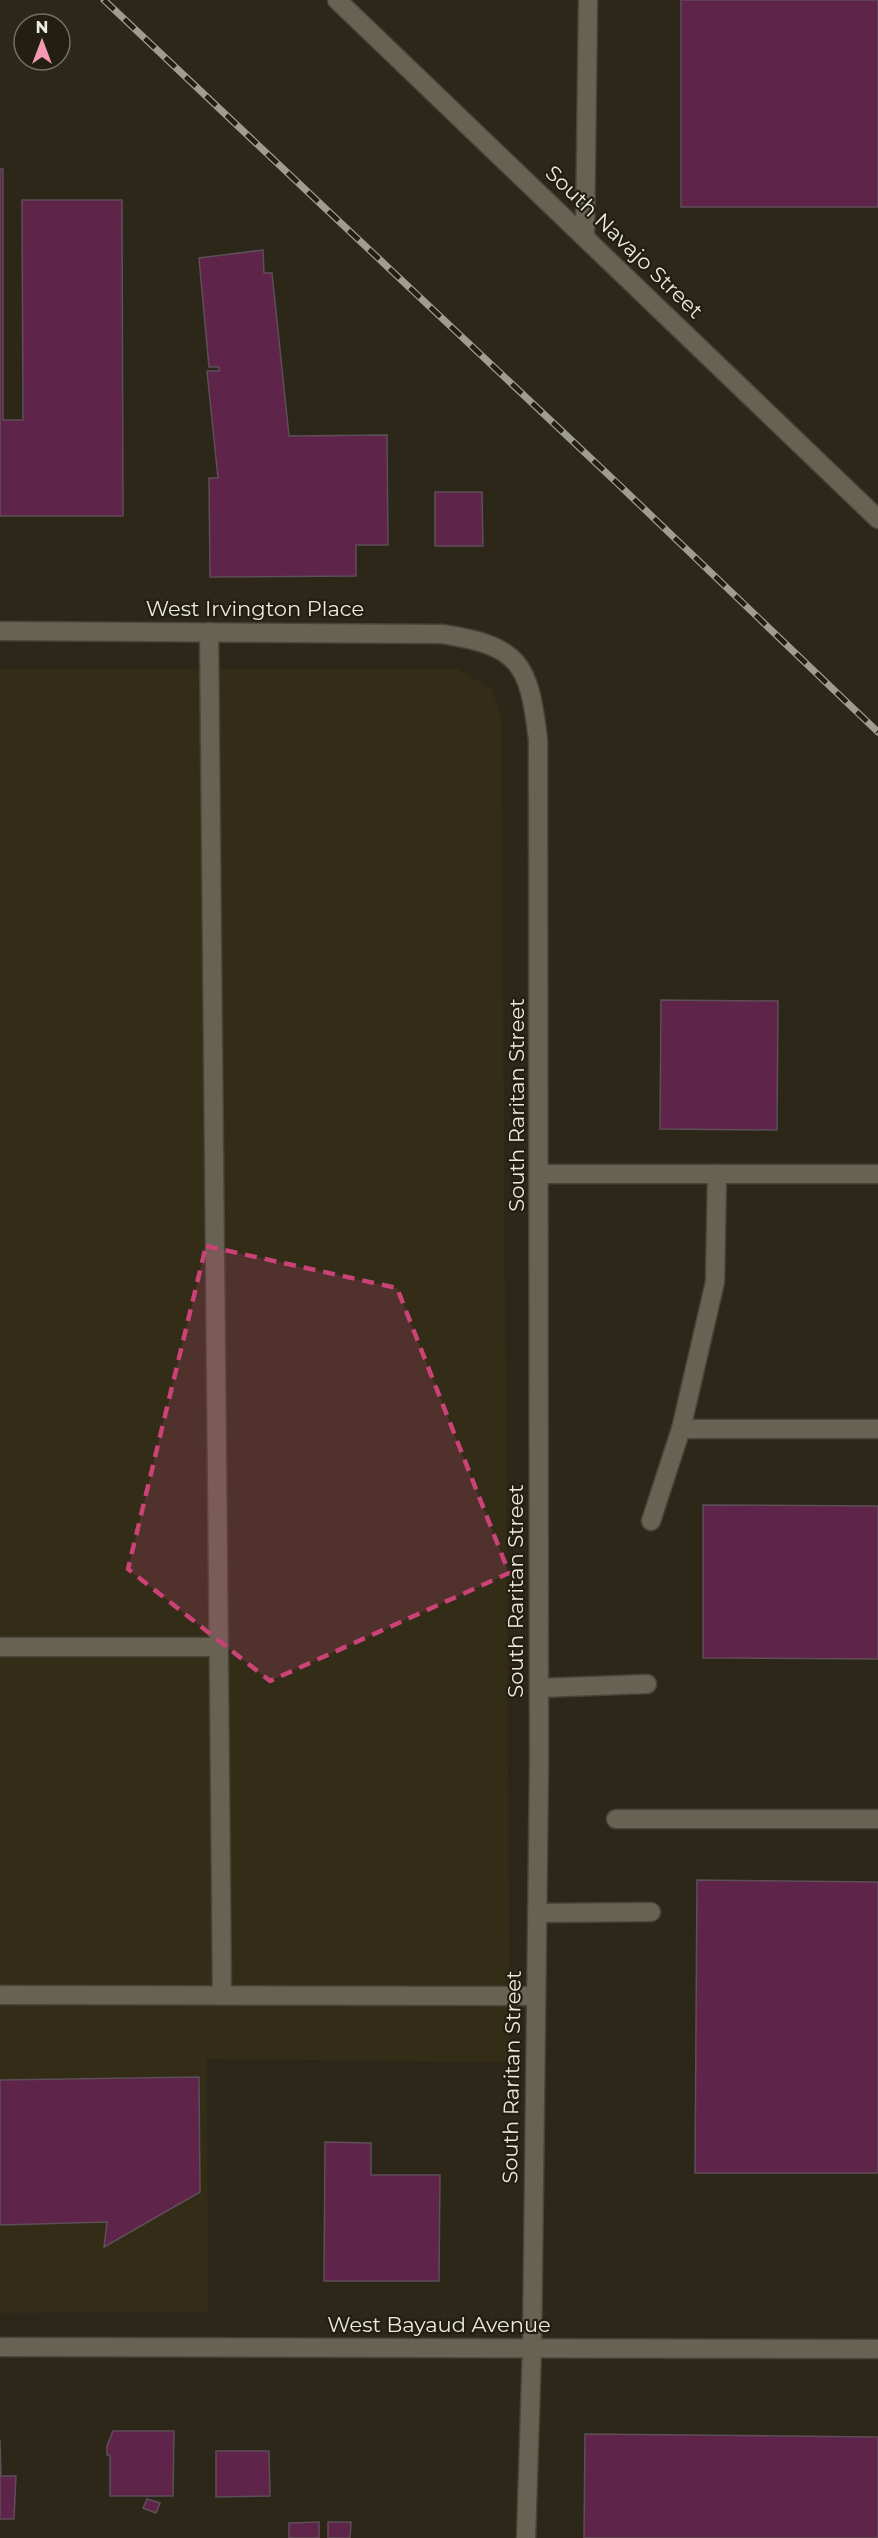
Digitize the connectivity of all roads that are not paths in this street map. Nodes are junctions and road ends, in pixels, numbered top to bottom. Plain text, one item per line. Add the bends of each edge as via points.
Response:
1 (336, 0) edge
2 (588, 0) edge
3 (585, 236) junction
4 (878, 519) edge
5 (0, 631) edge
6 (209, 632) junction
7 (506, 652) joint
8 (540, 1174) junction
9 (717, 1174) junction
10 (878, 1174) edge
11 (681, 1429) junction
12 (878, 1429) edge
13 (651, 1521) dead end
14 (0, 1647) edge
15 (219, 1647) junction
16 (647, 1684) dead end
17 (539, 1688) junction
18 (616, 1819) dead end
19 (878, 1819) edge
20 (651, 1912) dead end
21 (537, 1913) junction
22 (222, 1994) junction
23 (0, 1995) edge
24 (536, 1996) junction
25 (0, 2347) edge
26 (532, 2348) junction
27 (878, 2349) edge
28 (526, 2538) edge

1 - 3 street, South Navajo Street
2 - 3 street
3 - 4 street, South Navajo Street
5 - 6 street, West Irvington Place
6 - 7 street, West Irvington Place via 442,634 477,639
6 - 15 street
7 - 8 street, South Raritan Street via 530,688 538,740
8 - 9 street
8 - 17 street, South Raritan Street
9 - 10 street
9 - 11 street via 715,1282
11 - 12 street
11 - 13 street
14 - 15 street
15 - 22 street
16 - 17 street
17 - 21 street, South Raritan Street
18 - 19 street
20 - 21 street
21 - 24 street, South Raritan Street
22 - 23 street
22 - 24 street
24 - 26 street, South Raritan Street
25 - 26 street, West Bayaud Avenue
26 - 27 street, West Bayaud Avenue
26 - 28 street, South Raritan Street

